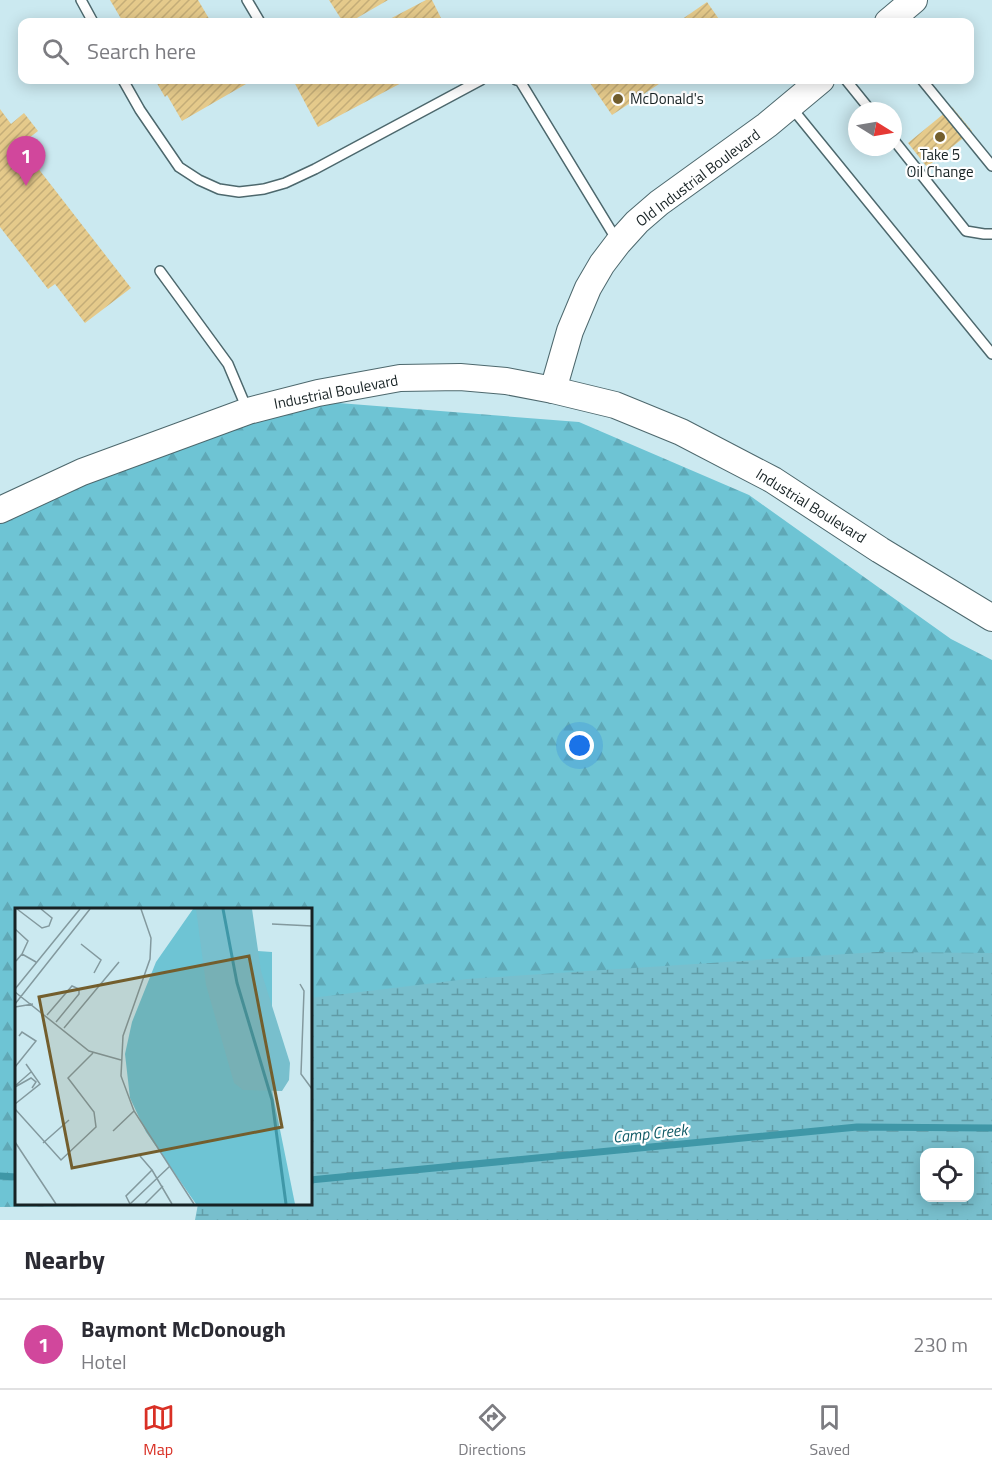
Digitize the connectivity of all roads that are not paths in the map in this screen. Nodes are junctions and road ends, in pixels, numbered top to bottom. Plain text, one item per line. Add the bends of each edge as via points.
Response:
1 (81, 0) edge
2 (247, 0) edge
3 (914, 0) edge
4 (91, 18) edge
5 (258, 18) edge
6 (893, 18) edge
7 (125, 84) edge
8 (474, 84) edge
9 (522, 84) edge
10 (816, 84) edge
11 (849, 84) edge
12 (925, 84) edge
13 (864, 102) edge
14 (790, 106) junction
15 (902, 150) edge
16 (992, 166) edge
17 (992, 234) edge
18 (618, 243) junction
19 (160, 271) dead end
20 (992, 354) edge
21 (553, 390) junction
22 (248, 411) junction
23 (0, 510) edge
24 (992, 618) edge

1 - 4 lane
2 - 5 lane
3 - 6 street
7 - 8 lane via 179,167 219,189 239,192 285,183 315,170
9 - 18 lane
10 - 14 street, Old Industrial Boulevard
11 - 13 lane
12 - 16 lane
14 - 18 street, Old Industrial Boulevard via 659,203
14 - 20 lane
15 - 17 lane via 966,231
18 - 21 street, Old Industrial Boulevard via 588,288 570,331
19 - 22 lane via 228,364
21 - 22 street, Industrial Boulevard via 460,377 400,378
21 - 24 street, Industrial Boulevard via 615,405 691,437 773,480
22 - 23 street, Industrial Boulevard via 82,472

